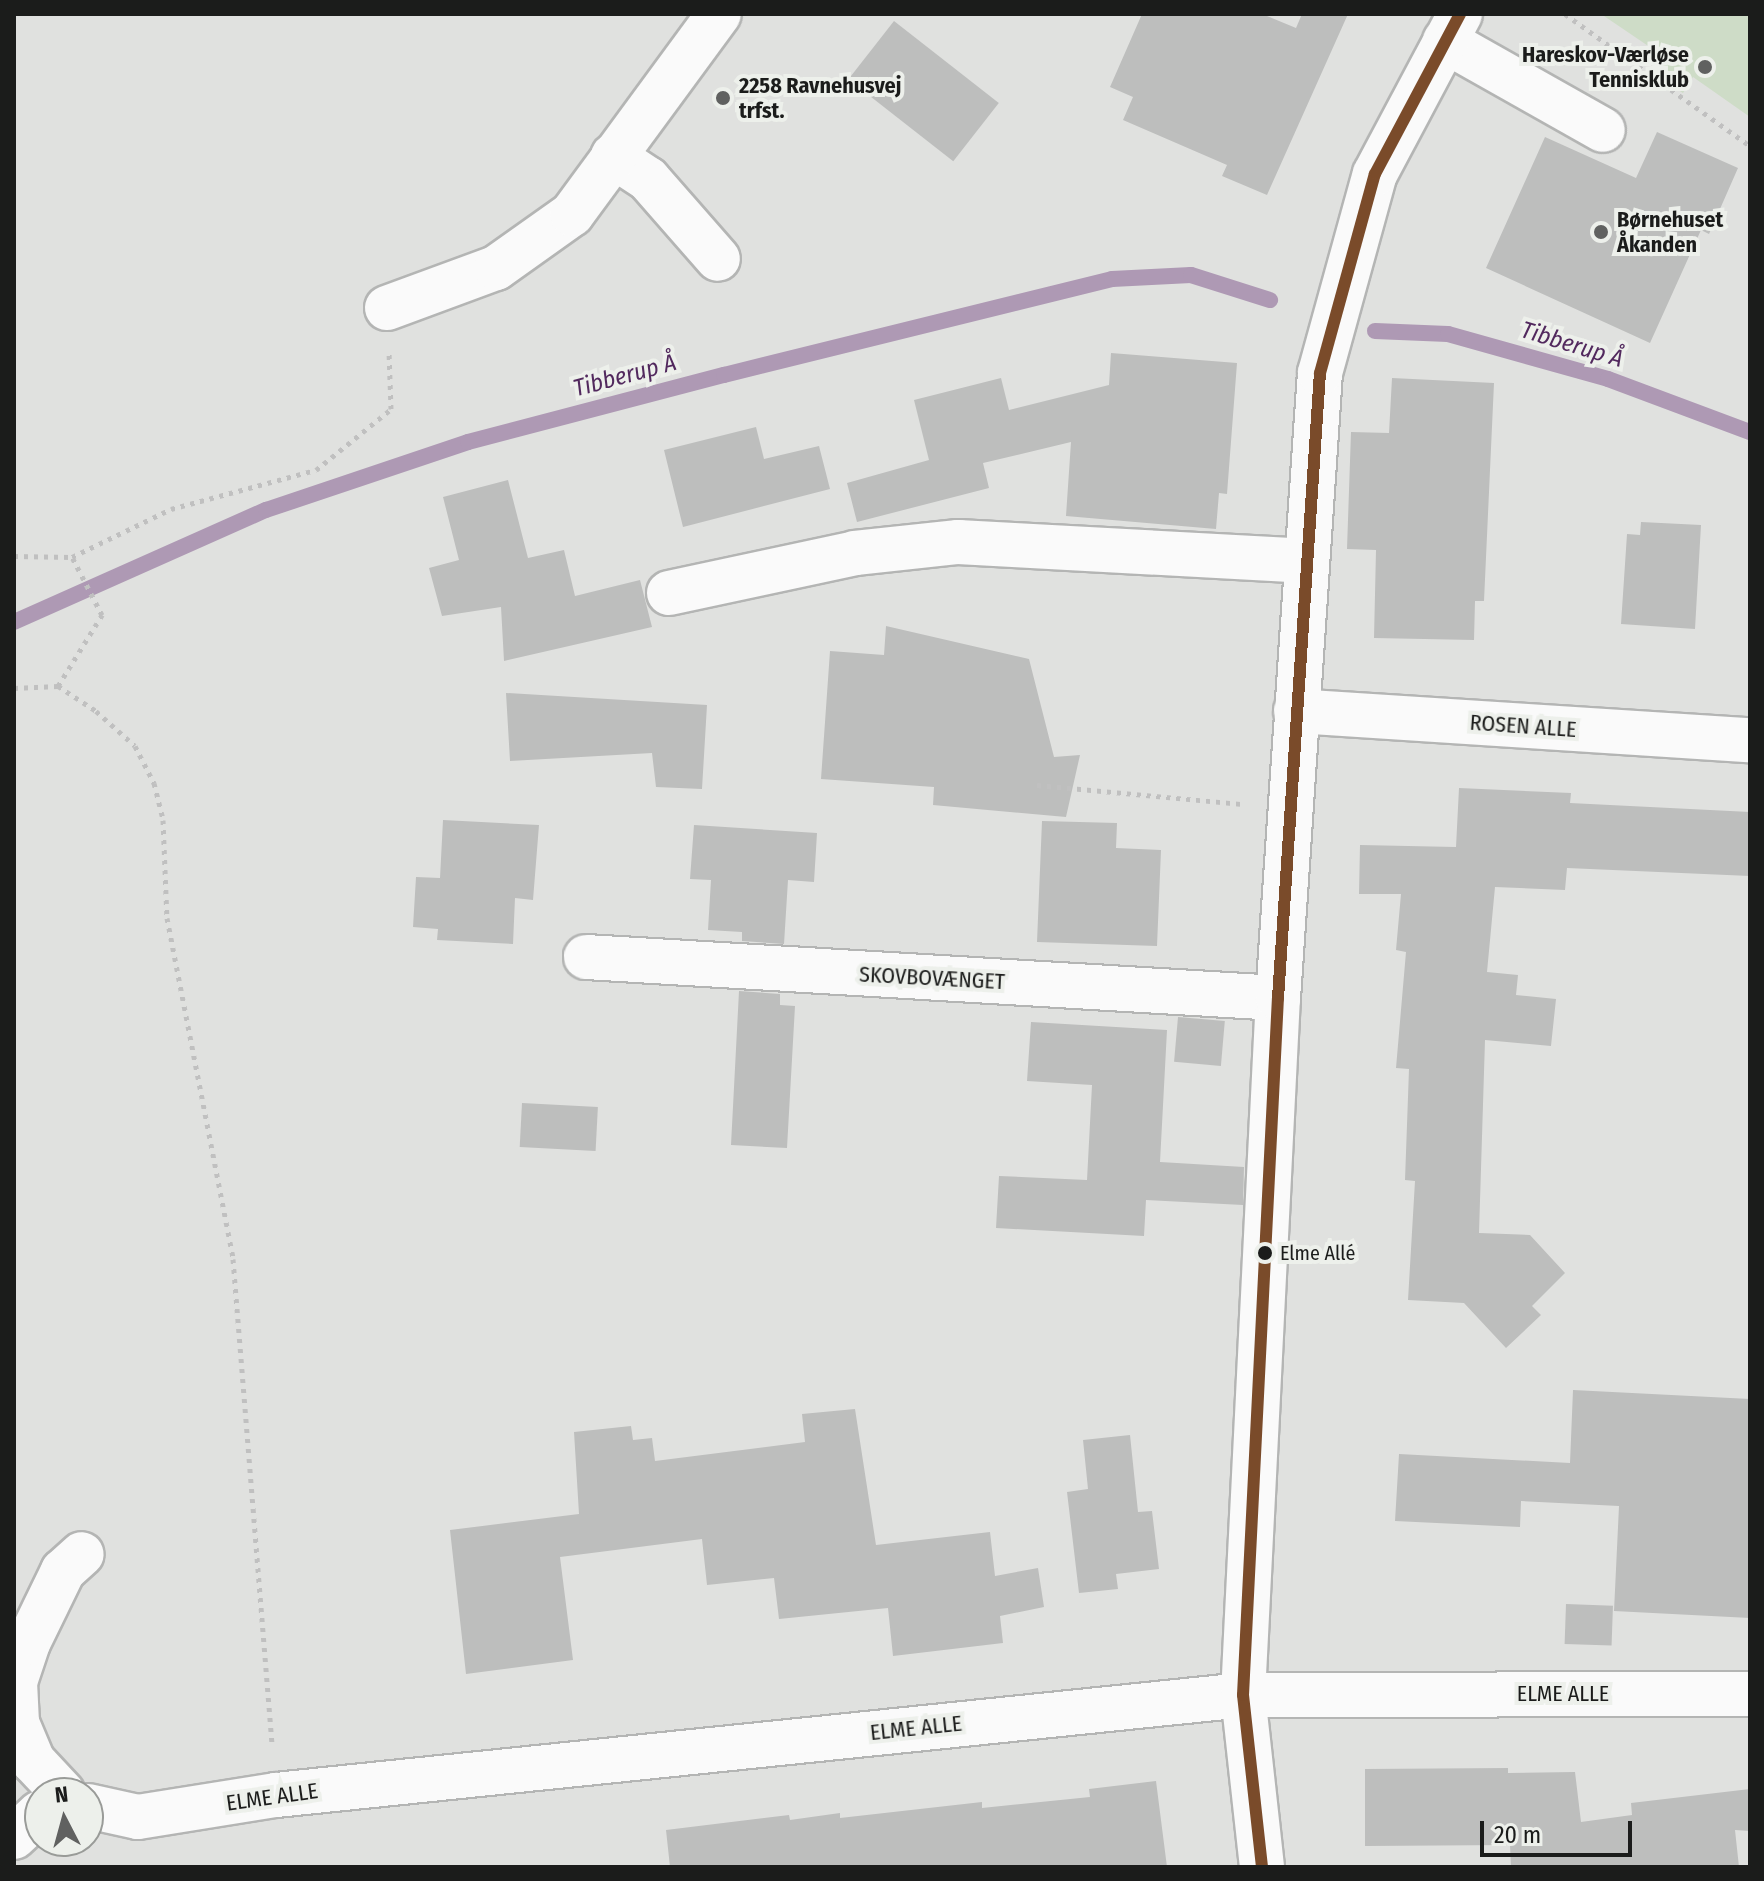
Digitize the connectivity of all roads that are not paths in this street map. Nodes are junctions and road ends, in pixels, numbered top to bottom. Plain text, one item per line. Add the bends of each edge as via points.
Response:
1 (719, 14) edge
2 (1454, 21) edge
3 (1603, 130) dead end
4 (613, 156) junction
5 (718, 259) dead end
6 (387, 308) road end
7 (1304, 561) junction
8 (669, 593) dead end
9 (1296, 711) junction
10 (1750, 740) edge
11 (586, 957) dead end
12 (1278, 998) junction
13 (82, 1554) dead end
14 (1750, 1694) edge
15 (1243, 1695) junction
16 (45, 1777) edge
17 (104, 1809) edge
18 (1262, 1867) edge

1 - 4 street
2 - 3 street
2 - 7 street via 1375,174 1320,373
4 - 5 street via 648,179
4 - 6 street via 572,214 496,268
7 - 8 street via 958,542 855,553
7 - 9 street
9 - 10 street, ROSEN ALLE
9 - 12 street
11 - 12 street, SKOVBOVÆNGET
12 - 15 street
13 - 16 street via 63,1571 15,1682 17,1723
14 - 15 street, ELME ALLE
15 - 17 street, ELME ALLE via 276,1795 138,1817
15 - 18 street

